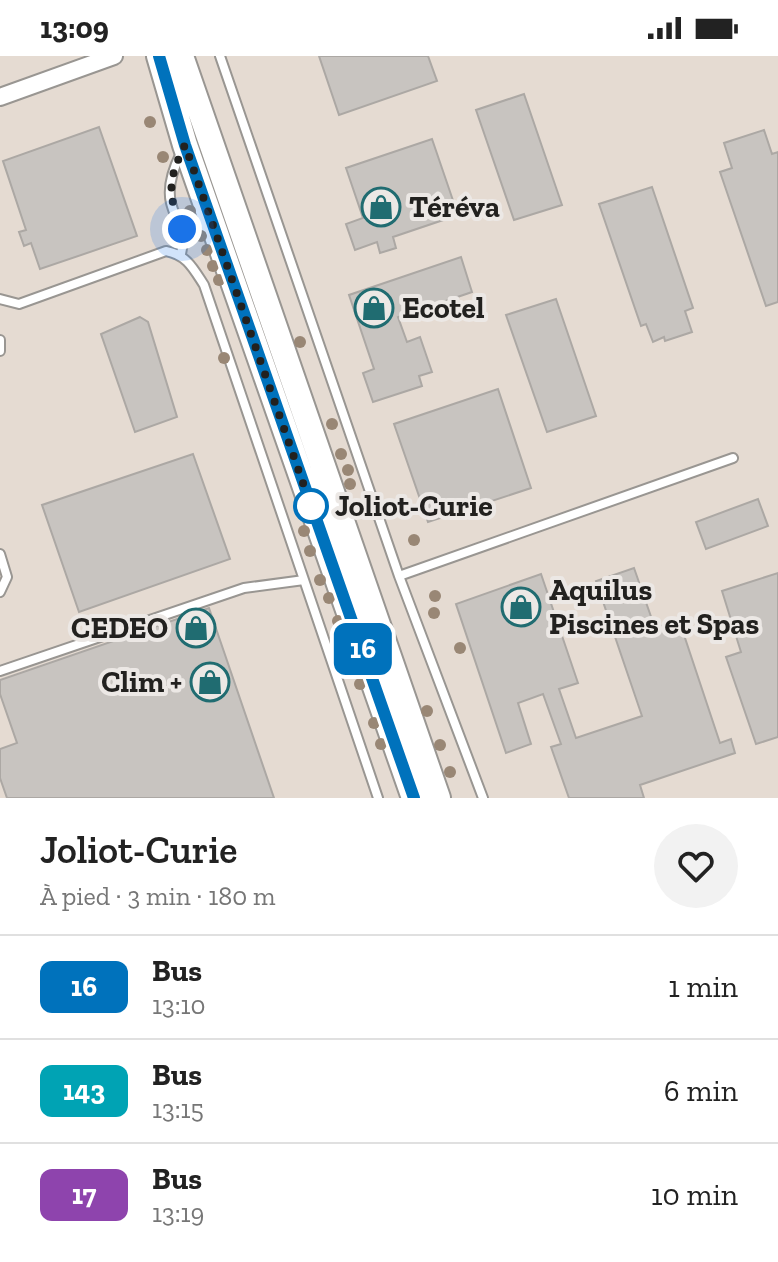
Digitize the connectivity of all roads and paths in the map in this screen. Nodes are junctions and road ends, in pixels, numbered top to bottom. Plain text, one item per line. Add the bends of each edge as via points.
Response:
1 (114, 56) edge
2 (159, 56) edge
3 (181, 56) edge
4 (220, 56) edge
5 (0, 97) edge
6 (185, 145) junction
7 (181, 254) junction
8 (0, 299) edge
9 (0, 340) edge
10 (0, 351) edge
11 (733, 458) dead end
12 (0, 554) edge
13 (399, 576) junction
14 (304, 580) junction
15 (0, 592) edge
16 (0, 671) edge
17 (378, 798) edge
18 (414, 798) edge
19 (438, 798) edge
20 (483, 798) edge

1 - 5 street
2 - 6 main road
3 - 19 main road
4 - 13 lane
6 - 7 lane via 173,169 170,201 182,229
6 - 18 main road
7 - 8 lane via 166,251 19,304
7 - 14 lane via 204,285
9 - 10 lane
11 - 13 lane
12 - 15 lane via 7,577
13 - 20 lane
14 - 16 lane via 244,588
14 - 17 lane

